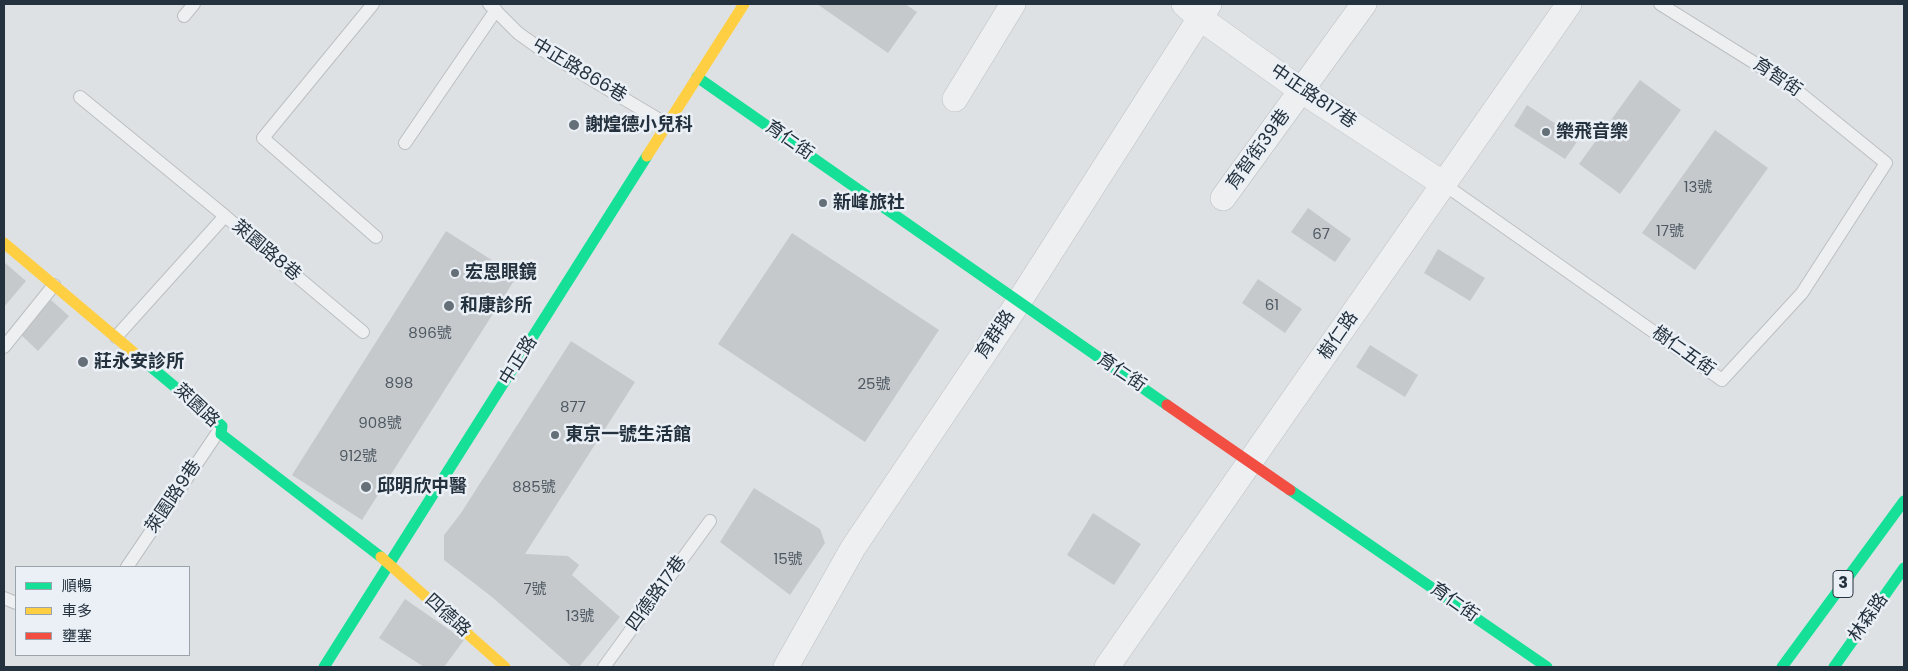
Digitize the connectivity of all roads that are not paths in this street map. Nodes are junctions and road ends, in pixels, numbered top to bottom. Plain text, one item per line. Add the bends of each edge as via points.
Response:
1 (194, 4) edge
2 (373, 4) edge
3 (744, 4) edge
4 (1013, 4) edge
5 (1364, 4) edge
6 (1570, 4) edge
7 (1660, 4) edge
8 (492, 7) edge
9 (1198, 9) edge
10 (184, 16) dead end
11 (697, 77) junction
12 (1302, 91) junction
13 (80, 97) dead end
14 (955, 99) dead end
15 (668, 125) junction
16 (405, 144) dead end
17 (1886, 164) joint
18 (1445, 185) junction
19 (1223, 198) dead end
20 (225, 216) junction
21 (376, 238) dead end
22 (4, 243) edge
23 (54, 285) junction
24 (1018, 303) junction
25 (363, 332) dead end
26 (116, 337) junction
27 (4, 347) edge
28 (222, 426) junction
29 (1251, 461) junction
30 (1904, 501) edge
31 (710, 521) dead end
32 (390, 564) junction
33 (128, 566) edge
34 (1904, 568) edge
35 (324, 667) edge
36 (505, 667) edge
37 (604, 667) edge
38 (786, 667) edge
39 (1107, 667) edge
40 (1547, 667) edge
41 (1782, 667) edge
42 (1834, 667) edge

1 - 10 lane
2 - 21 lane via 263,138
3 - 11 street, 中正路
4 - 14 street
5 - 12 street, 育智街39巷
6 - 18 street, 樹仁路
7 - 17 lane, 育智街 via 1790,85
8 - 15 lane, 中正路866巷 via 518,33 539,48
8 - 16 lane, 中正路866巷
9 - 12 street, 中正路817巷
9 - 24 street, 育群路
11 - 15 street, 中正路
11 - 24 street, 育仁街
12 - 18 street, 中正路817巷
12 - 19 street, 育智街39巷
13 - 20 lane
15 - 32 street, 中正路
17 - 18 lane, 樹仁五街 via 1802,293 1722,380
18 - 29 street, 樹仁路
20 - 25 lane, 萊園路8巷
20 - 26 lane, 萊園路8巷
22 - 23 street, 萊園路
23 - 26 street, 萊園路
23 - 27 lane
24 - 29 street, 育仁街
24 - 38 street, 育群路 via 853,548
26 - 28 street, 萊園路
28 - 32 street, 萊園路 via 221,434
28 - 33 lane, 萊園路9巷
29 - 39 street, 樹仁路
29 - 40 street, 育仁街
30 - 41 street, 3
31 - 37 lane, 四德路17巷
32 - 35 street, 中正路
32 - 36 street, 四德路
34 - 42 street, 林森路 / 3

